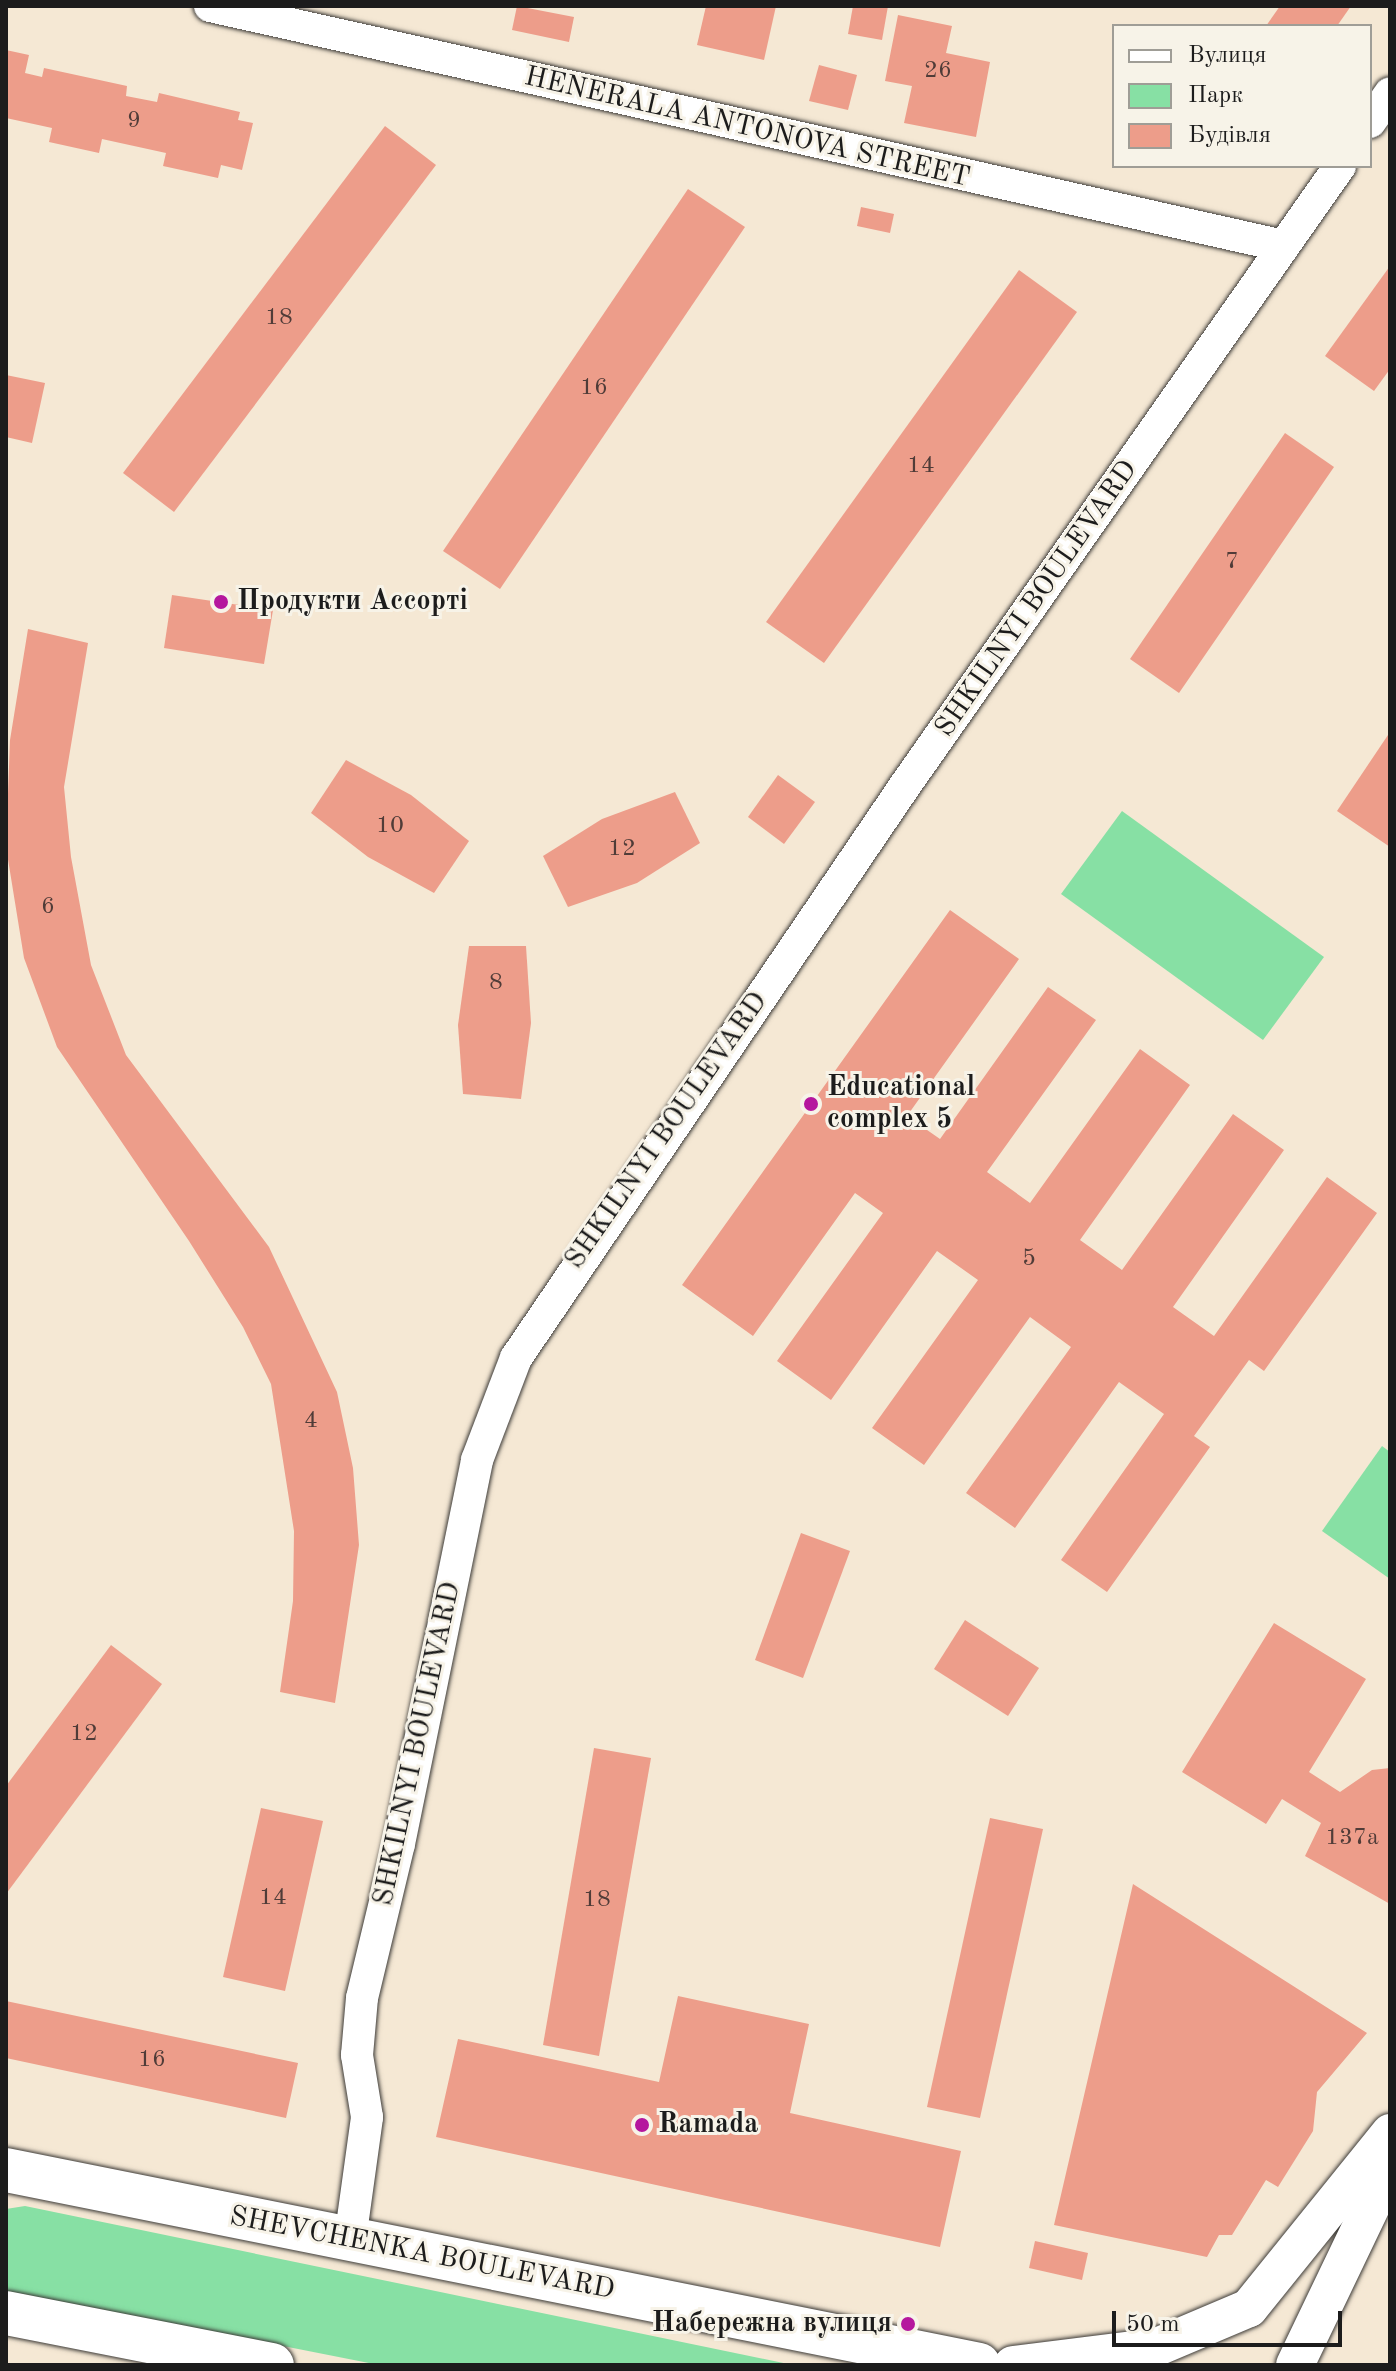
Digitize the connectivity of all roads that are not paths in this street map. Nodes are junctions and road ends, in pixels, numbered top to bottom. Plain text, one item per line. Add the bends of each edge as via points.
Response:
1 (210, 6) edge
2 (1390, 93) edge
3 (1372, 119) edge
4 (1339, 168) edge
5 (1284, 246) junction
6 (1390, 2133) edge
7 (1390, 2167) edge
8 (15, 2177) edge
9 (350, 2240) junction
10 (6, 2313) edge
11 (1304, 2355) edge
12 (272, 2365) edge
13 (979, 2365) edge
14 (1013, 2365) edge

1 - 5 street, HENERALA ANTONOVA STREET
2 - 3 street
4 - 5 street, SHKILNYI BOULEVARD
5 - 9 street, SHKILNYI BOULEVARD via 895,800 516,1358 477,1460 362,1998 357,2055 367,2117
6 - 14 street via 1249,2308 1157,2347
7 - 11 street
8 - 9 main road, SHEVCHENKA BOULEVARD
9 - 13 main road, SHEVCHENKA BOULEVARD
10 - 12 main road

